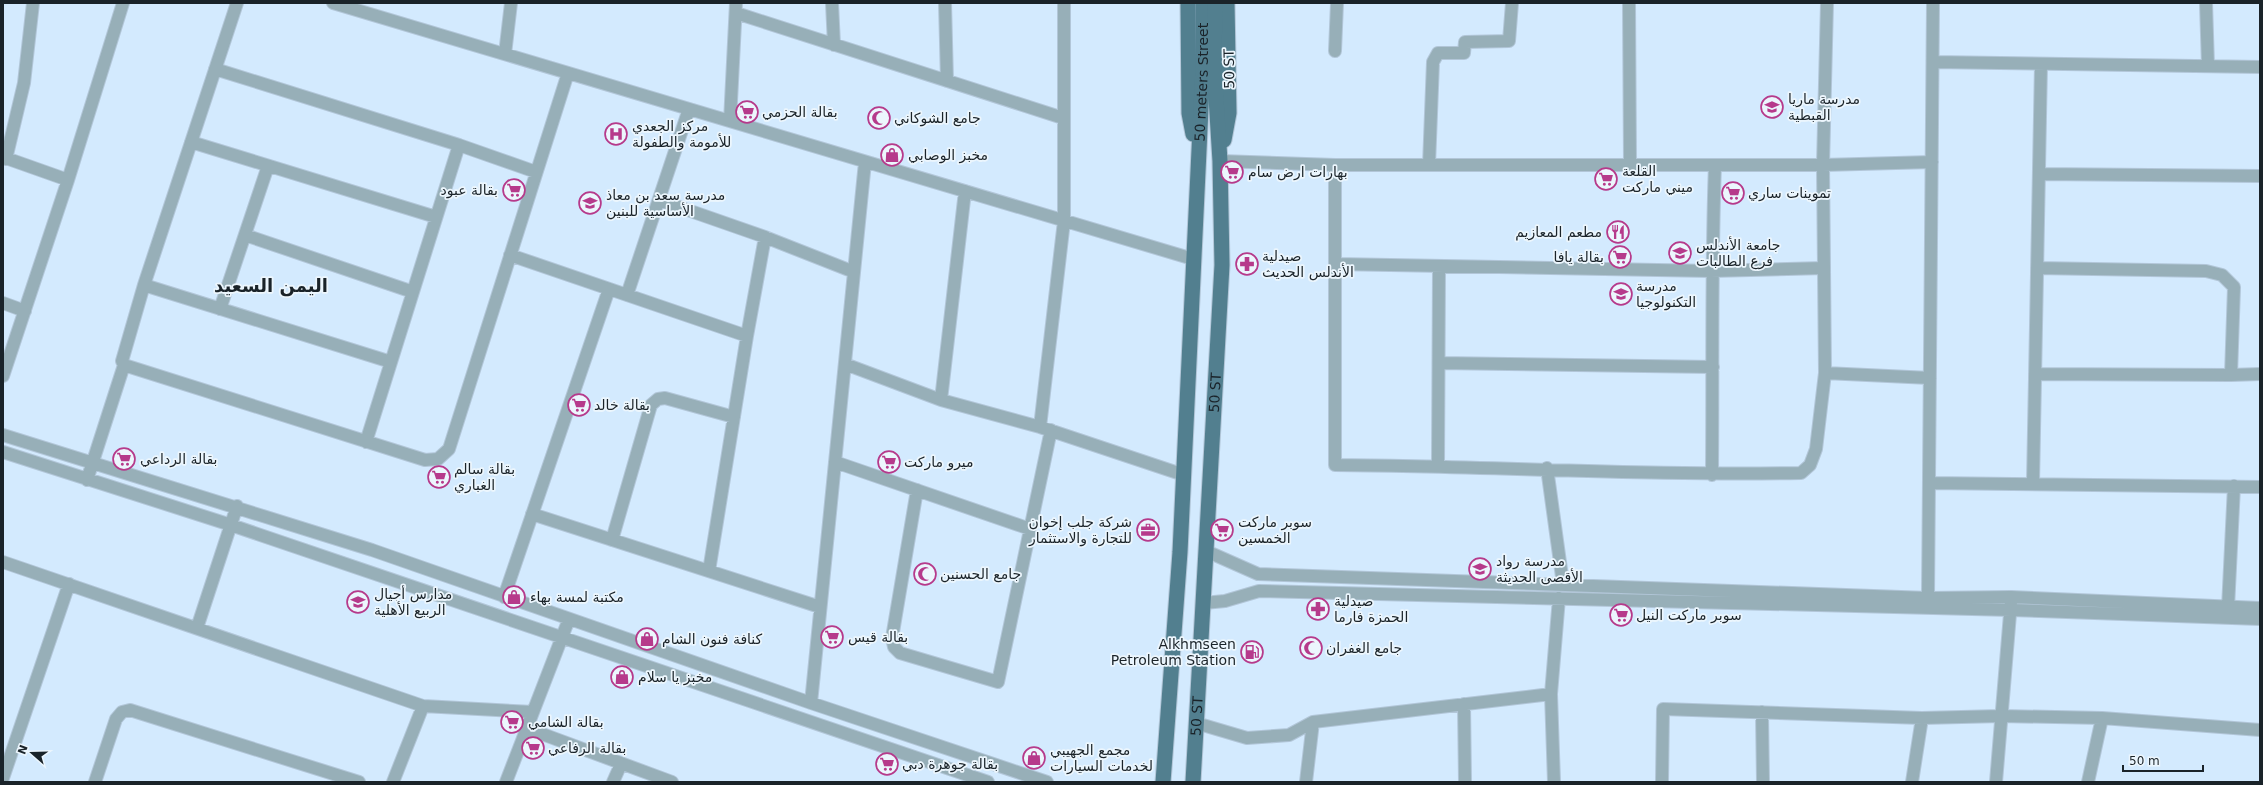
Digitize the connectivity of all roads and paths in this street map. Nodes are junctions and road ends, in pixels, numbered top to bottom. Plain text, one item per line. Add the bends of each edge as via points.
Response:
1 (33, 3) edge
2 (123, 3) edge
3 (237, 3) edge
4 (333, 3) edge
5 (511, 3) edge
6 (832, 3) edge
7 (945, 3) edge
8 (1064, 3) edge
9 (1188, 3) edge
10 (1203, 3) edge
11 (1215, 3) edge
12 (1227, 3) edge
13 (1337, 3) edge
14 (1512, 3) edge
15 (1629, 3) edge
16 (1827, 3) edge
17 (1933, 3) edge
18 (2206, 3) edge
19 (736, 8) edge
20 (834, 45) junction
21 (1335, 51) dead end
22 (505, 54) junction
23 (1933, 62) junction
24 (2041, 64) junction
25 (1209, 66) junction
26 (2208, 66) junction
27 (2260, 67) edge
28 (215, 69) junction
29 (568, 73) junction
30 (947, 81) junction
31 (689, 109) junction
32 (1063, 118) junction
33 (730, 121) junction
34 (191, 142) junction
35 (459, 145) junction
36 (5, 158) edge
37 (1198, 161) junction
38 (1220, 161) junction
39 (865, 162) junction
40 (1932, 162) junction
41 (1429, 164) junction
42 (1630, 164) junction
43 (1335, 165) junction
44 (1715, 165) junction
45 (1823, 165) junction
46 (268, 166) junction
47 (536, 172) junction
48 (2039, 174) junction
49 (2260, 176) edge
50 (68, 180) junction
51 (965, 191) junction
52 (659, 200) junction
53 (436, 217) junction
54 (1064, 221) junction
55 (245, 235) junction
56 (765, 237) junction
57 (510, 255) junction
58 (1193, 259) junction
59 (1336, 264) junction
60 (1438, 267) junction
61 (1824, 268) junction
62 (2037, 268) junction
63 (1711, 271) junction
64 (854, 272) junction
65 (144, 285) junction
66 (609, 289) junction
67 (413, 292) junction
68 (627, 295) junction
69 (3, 304) edge
70 (220, 309) junction
71 (25, 310) junction
72 (747, 336) junction
73 (391, 362) junction
74 (1439, 363) junction
75 (845, 364) junction
76 (124, 365) junction
77 (1713, 367) junction
78 (1825, 373) junction
79 (2035, 374) junction
80 (2231, 374) junction
81 (2260, 374) edge
82 (3, 376) edge
83 (1930, 378) junction
84 (941, 400) junction
85 (734, 417) junction
86 (1045, 428) junction
87 (3, 435) edge
88 (366, 442) junction
89 (3, 452) edge
90 (93, 462) junction
91 (835, 462) junction
92 (1438, 466) junction
93 (1547, 468) junction
94 (1184, 475) junction
95 (1712, 475) junction
96 (87, 480) junction
97 (1929, 483) junction
98 (2033, 483) junction
99 (2234, 486) junction
100 (2260, 487) edge
101 (917, 490) junction
102 (237, 506) junction
103 (532, 514) junction
104 (231, 525) junction
105 (1030, 529) junction
106 (612, 540) junction
107 (1206, 551) junction
108 (1180, 552) junction
109 (3, 562) edge
110 (709, 571) junction
111 (69, 584) junction
112 (1562, 584) junction
113 (1632, 587) junction
114 (504, 597) junction
115 (2012, 597) junction
116 (1559, 598) junction
117 (1928, 598) junction
118 (1631, 600) junction
119 (1204, 603) junction
120 (820, 606) junction
121 (2228, 608) junction
122 (2260, 608) edge
123 (2011, 610) junction
124 (568, 619) junction
125 (2260, 619) edge
126 (197, 628) junction
127 (562, 636) junction
128 (1551, 694) junction
129 (811, 703) junction
130 (1464, 704) junction
131 (423, 706) junction
132 (533, 712) junction
133 (1762, 712) junction
134 (2001, 716) junction
135 (1922, 718) junction
136 (2102, 718) junction
137 (1313, 722) junction
138 (1196, 723) junction
139 (526, 728) junction
140 (2260, 730) edge
141 (918, 738) junction
142 (911, 756) junction
143 (621, 764) junction
144 (3, 778) edge
145 (95, 782) edge
146 (359, 782) edge
147 (393, 782) edge
148 (506, 782) edge
149 (613, 782) edge
150 (672, 782) edge
151 (988, 782) edge
152 (1047, 782) edge
153 (1163, 782) edge
154 (1193, 782) edge
155 (1306, 782) edge
156 (1466, 782) edge
157 (1554, 782) edge
158 (1662, 782) edge
159 (1763, 782) edge
160 (1912, 782) edge
161 (1996, 782) edge
162 (2088, 782) edge

1 - 36 street via 24,83
2 - 50 street
3 - 28 street
4 - 22 street
5 - 22 street
6 - 20 street
7 - 30 street
8 - 32 street
9 - 37 main road, 50 ST via 1189,113
10 - 25 main road, 50 meters Street
11 - 25 main road, 50 meters Street
12 - 38 main road, 50 ST via 1229,113
13 - 21 street
14 - 41 street via 1509,41 1465,42 1464,54 1438,53 1433,62
15 - 42 street
16 - 45 street
17 - 23 street
18 - 26 street
19 - 20 street
19 - 33 street
20 - 30 street
22 - 29 street
23 - 24 street
23 - 40 street
24 - 26 street
24 - 48 street
25 - 37 main road, 50 meters Street
25 - 38 main road, 50 meters Street
26 - 27 street
28 - 34 street
28 - 35 street
29 - 31 street
29 - 47 street
30 - 32 street
31 - 33 street
31 - 52 street
32 - 54 street
33 - 39 street
34 - 46 street
34 - 65 street
35 - 47 street
35 - 53 street
36 - 50 street
37 - 58 main road, 50 ST
38 - 43 street
38 - 107 main road, 50 ST via 1222,265
39 - 51 street
39 - 64 street
40 - 45 street
40 - 83 street
41 - 42 street
41 - 43 street
42 - 44 street
43 - 59 street
44 - 45 street
44 - 63 street
45 - 61 street
46 - 53 street
46 - 55 street
47 - 57 street
48 - 49 street
48 - 62 street
50 - 71 street
51 - 54 street
51 - 84 street
52 - 56 street
52 - 68 street
53 - 67 street
54 - 58 street
54 - 86 street
55 - 67 street
55 - 70 street
56 - 64 street
56 - 72 street
57 - 66 street
57 - 88 street via 449,449 438,459 425,460
58 - 94 main road, 50 ST
59 - 60 street
59 - 92 street via 1335,464
60 - 63 street
60 - 74 street
61 - 63 street
61 - 78 street
62 - 79 street
62 - 80 street via 2206,272 2222,276 2234,287
63 - 77 street
64 - 75 street
65 - 70 street
65 - 76 street via 122,361
66 - 68 street
66 - 103 street
67 - 73 street
68 - 72 street
69 - 71 street
70 - 73 street
71 - 82 street
72 - 85 street
73 - 88 street
74 - 77 street
74 - 92 street
75 - 84 street
75 - 91 street
76 - 88 street
76 - 90 street
77 - 95 street
78 - 83 street
78 - 95 street via 1816,449 1810,465 1801,473
79 - 80 street
79 - 98 street
80 - 81 street
83 - 97 street
84 - 86 street
85 - 106 street via 665,398 658,399 651,405
85 - 110 street
86 - 94 street
86 - 105 street
87 - 90 street
89 - 96 street
90 - 96 street
90 - 102 street
91 - 101 street
91 - 120 street
92 - 93 street
93 - 95 street
93 - 112 street
94 - 108 main road, 50 ST
96 - 104 street
97 - 98 street
97 - 117 street
98 - 99 street
99 - 100 street
99 - 121 street
101 - 105 street
101 - 105 street via 892,638 894,647 900,653 998,682
102 - 104 street
102 - 114 street
103 - 106 street
103 - 114 street
104 - 126 street
104 - 127 street
106 - 110 street
107 - 108 main road
107 - 112 street via 1258,574
107 - 119 main road, 50 ST
108 - 153 main road, 50 ST
109 - 111 street
110 - 120 street
111 - 126 street
111 - 144 street
112 - 113 street
113 - 117 street
113 - 118 street
114 - 124 street
115 - 117 street
115 - 121 street
115 - 123 street
116 - 118 street
116 - 119 street via 1259,591 1225,601
116 - 128 street
118 - 123 street
119 - 138 main road, 50 ST
120 - 129 street
121 - 122 street
123 - 125 street
123 - 134 street
124 - 127 street
124 - 129 street
126 - 131 street
127 - 132 street
127 - 142 street
128 - 130 street
128 - 157 street
129 - 141 street
130 - 137 street
130 - 156 street
131 - 132 street
131 - 147 street
132 - 139 street
133 - 135 street
133 - 158 street via 1663,709
133 - 159 street
134 - 135 street
134 - 136 street
134 - 161 street
135 - 160 street
136 - 140 street
136 - 162 street
137 - 138 street via 1289,735 1247,738
137 - 155 street
138 - 154 main road, 50 ST
139 - 143 street
139 - 148 street
141 - 142 street
141 - 152 street
142 - 151 street
143 - 149 street
143 - 150 street
145 - 146 street via 116,719 122,712 130,710

